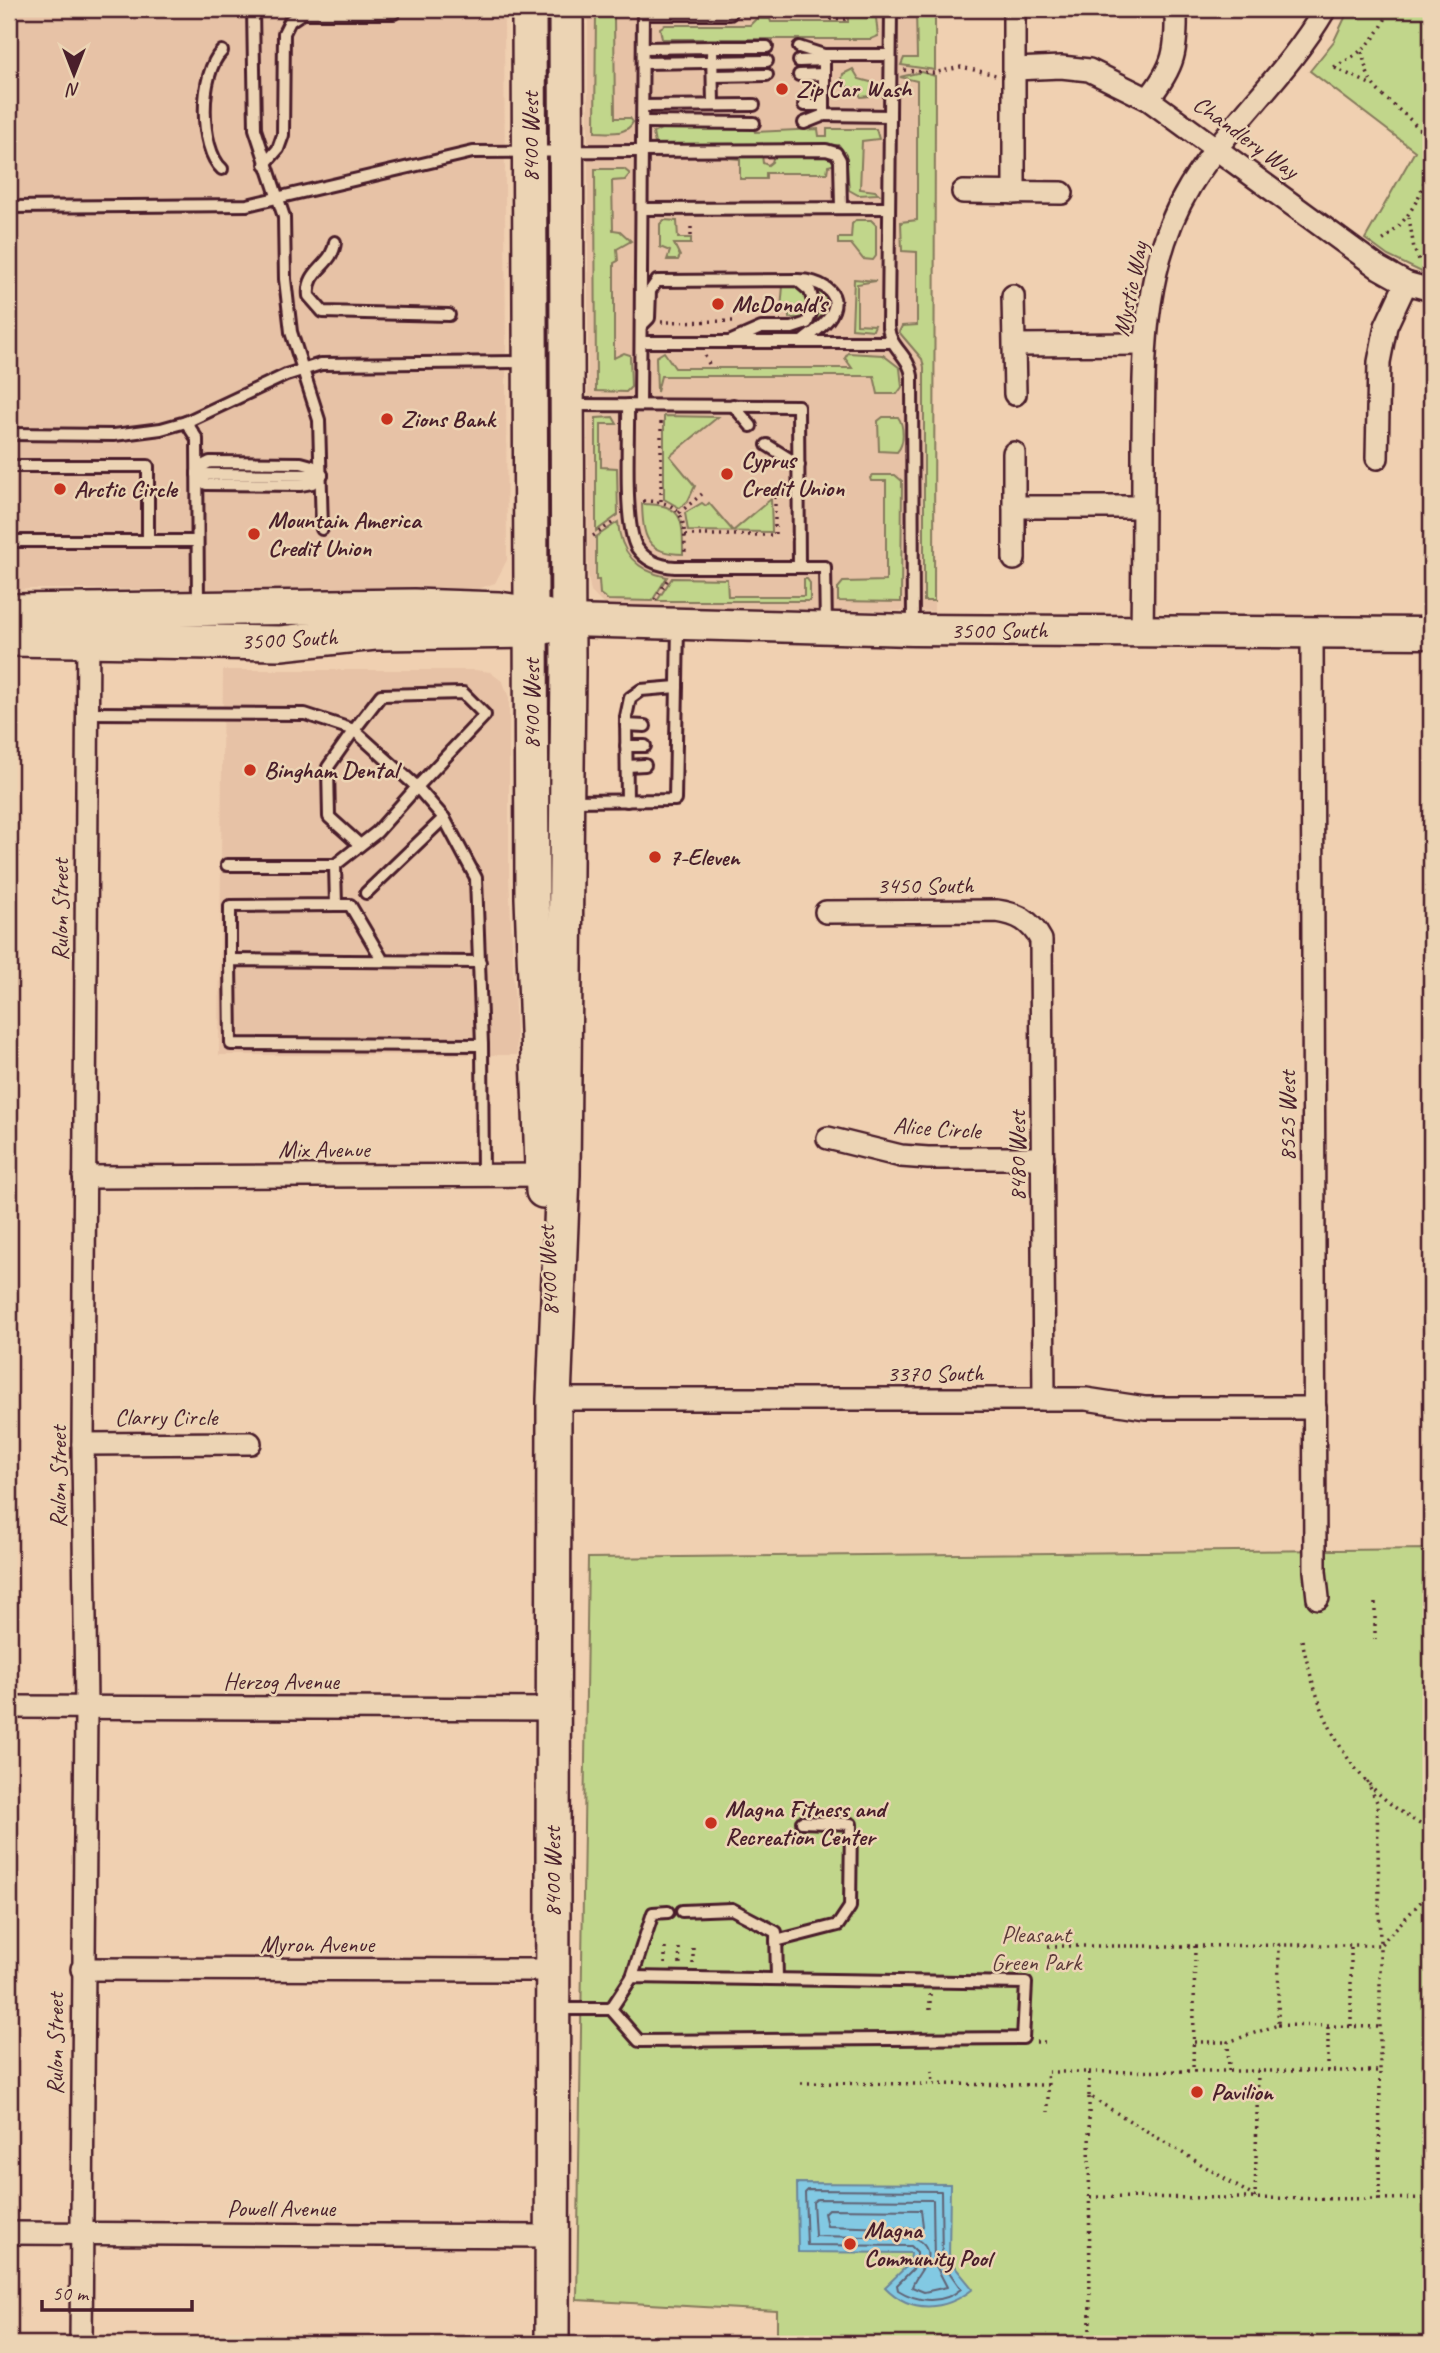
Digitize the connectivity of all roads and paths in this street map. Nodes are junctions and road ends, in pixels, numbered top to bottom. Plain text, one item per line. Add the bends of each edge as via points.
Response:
1 (253, 9) edge
2 (529, 9) edge
3 (566, 9) edge
4 (730, 9) edge
5 (891, 9) edge
6 (1014, 9) edge
7 (1176, 9) edge
8 (1325, 9) edge
9 (1389, 9) edge
10 (643, 11) edge
11 (394, 13) dead end
12 (830, 19) dead end
13 (846, 19) dead end
14 (712, 47) junction
15 (767, 47) dead end
16 (799, 47) dead end
17 (643, 48) junction
18 (222, 51) dead end
19 (1362, 52) junction
20 (890, 55) junction
21 (824, 58) junction
22 (767, 61) dead end
23 (799, 61) dead end
24 (712, 62) junction
25 (643, 63) junction
26 (890, 71) junction
27 (1015, 73) junction
28 (767, 75) dead end
29 (799, 75) dead end
30 (824, 75) junction
31 (713, 76) junction
32 (1374, 86) junction
33 (1148, 99) junction
34 (754, 105) dead end
35 (804, 105) dead end
36 (643, 106) junction
37 (713, 106) junction
38 (824, 110) junction
39 (890, 116) junction
40 (643, 122) junction
41 (754, 123) dead end
42 (804, 123) dead end
43 (1424, 137) junction
44 (1431, 140) edge
45 (1216, 147) junction
46 (530, 151) junction
47 (566, 151) junction
48 (643, 151) junction
49 (265, 164) junction
50 (222, 169) dead end
51 (1429, 176) edge
52 (963, 192) dead end
53 (1014, 193) junction
54 (1062, 193) dead end
55 (279, 199) junction
56 (9, 206) edge
57 (841, 208) junction
58 (889, 208) junction
59 (642, 209) junction
60 (1409, 217) junction
61 (691, 222) dead end
62 (691, 236) dead end
63 (1382, 241) dead end
64 (335, 242) dead end
65 (1421, 264) dead end
66 (797, 280) junction
67 (1406, 283) junction
68 (1431, 290) edge
69 (1013, 296) dead end
70 (449, 314) dead end
71 (656, 317) dead end
72 (744, 321) dead end
73 (641, 326) junction
74 (641, 342) junction
75 (729, 342) junction
76 (802, 342) junction
77 (889, 342) junction
78 (1144, 344) junction
79 (1015, 345) junction
80 (531, 362) junction
81 (301, 369) junction
82 (1015, 394) dead end
83 (569, 405) junction
84 (634, 405) junction
85 (733, 405) junction
86 (662, 416) dead end
87 (186, 422) junction
88 (751, 426) dead end
89 (9, 434) edge
90 (766, 444) dead end
91 (1014, 453) dead end
92 (1377, 458) dead end
93 (799, 465) junction
94 (9, 466) edge
95 (197, 474) junction
96 (322, 475) junction
97 (702, 494) dead end
98 (775, 496) dead end
99 (643, 501) dead end
100 (661, 501) junction
101 (1014, 507) junction
102 (1143, 507) junction
103 (680, 513) junction
104 (618, 519) dead end
105 (322, 529) dead end
106 (685, 535) junction
107 (593, 536) dead end
108 (9, 541) edge
109 (148, 541) junction
110 (197, 541) junction
111 (685, 554) dead end
112 (1014, 559) dead end
113 (799, 566) junction
114 (669, 578) dead end
115 (653, 603) dead end
116 (198, 609) junction
117 (9, 611) edge
118 (568, 621) junction
119 (531, 622) junction
120 (678, 623) junction
121 (88, 626) junction
122 (826, 628) junction
123 (913, 630) junction
124 (1142, 631) junction
125 (1312, 633) junction
126 (1431, 634) edge
127 (9, 639) edge
128 (677, 687) junction
129 (87, 713) junction
130 (626, 725) junction
131 (663, 725) dead end
132 (677, 725) junction
133 (645, 726) dead end
134 (354, 730) junction
135 (626, 746) junction
136 (645, 746) dead end
137 (663, 746) dead end
138 (677, 746) junction
139 (645, 765) dead end
140 (663, 765) dead end
141 (627, 766) junction
142 (677, 766) junction
143 (417, 787) junction
144 (566, 801) junction
145 (628, 801) junction
146 (444, 818) junction
147 (360, 845) junction
148 (227, 865) dead end
149 (335, 865) junction
150 (366, 893) dead end
151 (336, 905) junction
152 (826, 912) dead end
153 (1024, 918) joint
154 (230, 960) junction
155 (383, 961) junction
156 (480, 962) junction
157 (482, 1045) junction
158 (828, 1138) dead end
159 (1043, 1158) junction
160 (483, 1175) junction
161 (552, 1175) junction
162 (85, 1177) junction
163 (554, 1399) junction
164 (1044, 1399) junction
165 (1315, 1408) junction
166 (250, 1443) dead end
167 (83, 1444) junction
168 (1318, 1598) dead end
169 (1375, 1603) dead end
170 (1375, 1639) dead end
171 (1302, 1640) dead end
172 (9, 1707) edge
173 (86, 1707) junction
174 (553, 1709) junction
175 (1367, 1782) junction
176 (802, 1822) dead end
177 (1431, 1830) edge
178 (1431, 1891) edge
179 (668, 1912) dead end
180 (682, 1912) dead end
181 (776, 1941) junction
182 (1279, 1945) junction
183 (1351, 1945) junction
184 (1380, 1945) junction
185 (1195, 1946) junction
186 (1048, 1947) dead end
187 (82, 1969) junction
188 (551, 1970) junction
189 (632, 1977) junction
190 (778, 1979) junction
191 (552, 2009) junction
192 (611, 2010) junction
193 (1278, 2025) junction
194 (1328, 2026) junction
195 (1351, 2026) junction
196 (1380, 2027) junction
197 (1194, 2042) junction
198 (1228, 2042) junction
199 (932, 2071) dead end
200 (1193, 2071) junction
201 (1229, 2071) junction
202 (1258, 2071) junction
203 (1328, 2071) junction
204 (1380, 2071) junction
205 (1088, 2073) junction
206 (800, 2084) dead end
207 (933, 2084) junction
208 (1048, 2085) junction
209 (1089, 2096) junction
210 (1048, 2112) dead end
211 (1090, 2197) junction
212 (1255, 2197) junction
213 (1431, 2198) edge
214 (1379, 2199) junction
215 (9, 2233) edge
216 (81, 2234) junction
217 (552, 2236) junction
218 (81, 2344) edge
219 (552, 2344) edge
220 (1090, 2344) edge

1 - 49 lane via 254,118
2 - 46 main road, 8400 West
3 - 47 main road, 8400 West
4 - 10 lane via 730,14
5 - 20 lane
6 - 27 street
7 - 33 street via 1176,53 1167,76
8 - 45 street, Mystic Way via 1291,62
9 - 19 path via 1385,22
10 - 17 lane
11 - 49 lane via 310,12 290,21 284,33 283,135
12 - 13 path
14 - 15 lane
14 - 17 lane
14 - 24 lane
16 - 21 lane
17 - 25 lane
18 - 50 lane via 207,76 207,140 211,156
19 - 32 path
19 - 32 path via 1334,68
20 - 21 lane
20 - 26 lane
21 - 23 lane
21 - 30 lane
22 - 24 lane
24 - 25 lane
24 - 31 lane
25 - 36 lane
26 - 27 path via 933,73 961,67
26 - 39 lane
27 - 33 street, Chandlery Way via 1061,67 1089,70
27 - 53 street
28 - 31 lane
29 - 30 lane
30 - 38 lane
31 - 37 lane
32 - 43 path
33 - 45 street, Chandlery Way
34 - 37 lane
35 - 38 lane
36 - 37 lane
36 - 40 lane
38 - 39 lane
38 - 42 lane
39 - 58 lane
40 - 41 lane
40 - 48 lane
43 - 44 path
43 - 51 path
45 - 67 street, Chandlery Way via 1379,268
45 - 78 street, Mystic Way via 1172,222 1154,275
46 - 47 lane
46 - 55 lane via 458,153
46 - 80 main road, 8400 West
47 - 48 lane
47 - 83 main road, 8400 West
48 - 57 lane via 833,151 840,160
48 - 59 lane
49 - 55 lane
51 - 60 path
52 - 53 street
53 - 54 street
55 - 56 lane via 229,207
55 - 81 lane via 285,226 288,312
57 - 58 lane
57 - 59 lane
58 - 77 lane
59 - 73 lane
60 - 63 path
60 - 65 path
61 - 62 path
64 - 70 lane via 331,257 314,271 309,284 309,296 323,312
66 - 73 lane via 657,281 650,291 649,318
66 - 75 lane via 813,298 814,312 807,323 761,328
66 - 76 lane via 825,286 834,304 828,320
67 - 68 street, Chandlery Way
67 - 92 street via 1386,326 1379,362
69 - 79 street
71 - 72 path via 660,322
73 - 74 lane
74 - 75 lane
74 - 84 lane
75 - 76 lane
76 - 77 lane
77 - 123 lane via 906,359 912,376
78 - 79 street
78 - 102 street, Mystic Way
79 - 82 street
80 - 81 lane via 338,362
80 - 119 main road, 8400 West
81 - 87 lane
81 - 96 lane via 319,420
83 - 84 lane
83 - 118 main road, 8400 West
84 - 85 lane
84 - 113 lane via 631,531 643,555 666,566
85 - 88 lane
85 - 93 lane via 799,406
86 - 100 path
87 - 89 lane via 114,435
87 - 95 lane via 197,439
90 - 93 lane
91 - 101 street
93 - 113 lane
94 - 109 lane via 148,466
95 - 96 lane via 206,484 301,485
95 - 96 lane via 210,462 288,463 312,466
95 - 110 lane
96 - 105 lane
97 - 103 path
98 - 106 path via 775,535
99 - 100 path
100 - 103 path
101 - 102 street
101 - 112 street
102 - 124 street, Mystic Way
103 - 106 path
104 - 107 path
106 - 111 path
108 - 109 lane
109 - 110 lane
110 - 116 lane
113 - 122 lane via 825,566
114 - 115 path
116 - 119 main road, 3500 South via 414,606
116 - 121 main road, 3500 South
117 - 121 main road, 3500 South
118 - 119 main road, 3500 South
118 - 120 street, 3500 South
118 - 144 main road, 8400 West
119 - 121 main road, 3500 South via 281,643
119 - 161 main road, 8400 West via 533,981
120 - 122 street, 3500 South
120 - 128 lane
121 - 127 main road, 3500 South
121 - 129 street, Rulon Street
122 - 123 street, 3500 South
123 - 124 street, 3500 South
124 - 125 street, 3500 South
125 - 126 street, 3500 South
125 - 165 street, 8525 West
128 - 130 lane via 641,690 629,698
128 - 132 lane
129 - 134 lane via 305,714
129 - 162 street, Rulon Street
130 - 133 lane
130 - 135 lane
131 - 132 lane
132 - 138 lane
134 - 143 lane
134 - 143 lane via 381,695 463,693 485,715
134 - 147 lane via 328,767 329,817
135 - 136 lane
135 - 141 lane
137 - 138 lane
138 - 142 lane
139 - 141 lane
140 - 142 lane
141 - 145 lane
142 - 145 lane via 675,800
143 - 146 lane
143 - 147 lane
144 - 145 lane
144 - 161 main road, 8400 West
146 - 150 lane
146 - 156 lane via 476,878
147 - 149 lane
148 - 149 lane
149 - 151 lane
151 - 154 lane via 230,906
151 - 155 lane via 350,905
152 - 153 street, 3450 South via 998,911
153 - 159 street, 8480 West via 1034,928 1042,953
154 - 155 lane
154 - 157 lane via 231,1044
155 - 156 lane
156 - 157 lane
157 - 160 lane
158 - 159 street, Alice Circle via 901,1156
159 - 164 street, 8480 West
160 - 161 street, Mix Avenue
160 - 162 street, Mix Avenue
161 - 163 main road, 8400 West
162 - 167 street, Rulon Street
163 - 164 street, 3370 South
163 - 174 main road, 8400 West
164 - 165 street, 3370 South via 1097,1400 1145,1408
165 - 168 street, 8525 West
166 - 167 street, Clarry Circle
167 - 173 street, Rulon Street
169 - 170 path
171 - 175 path via 1312,1690 1333,1738
172 - 173 street, Herzog Avenue
173 - 174 street, Herzog Avenue
173 - 187 street, Rulon Street
174 - 188 main road, 8400 West
175 - 177 path
175 - 184 path via 1377,1802
176 - 181 lane via 851,1824 849,1907 838,1925
178 - 184 path
179 - 189 lane via 653,1913
180 - 181 lane via 732,1909 776,1933
181 - 190 lane
182 - 183 path
182 - 185 path
182 - 193 path
183 - 184 path
183 - 195 path
184 - 196 path
185 - 186 path
185 - 197 path
187 - 188 street, Myron Avenue
187 - 216 street, Rulon Street
188 - 191 main road, 8400 West
189 - 190 lane
189 - 192 lane
190 - 192 lane via 1026,1983 1023,2038 639,2042
191 - 192 lane
191 - 217 main road, 8400 West
193 - 194 path
193 - 198 path
194 - 195 path
194 - 203 path
195 - 196 path
196 - 204 path
197 - 198 path
197 - 200 path
198 - 201 path
199 - 207 path
200 - 201 path
200 - 205 path
201 - 202 path
202 - 203 path
202 - 212 path
203 - 204 path
204 - 214 path
205 - 208 path via 1047,2072
205 - 209 path
206 - 207 path
207 - 208 path
208 - 210 path
209 - 211 path
209 - 212 path
211 - 212 path
211 - 220 path
212 - 214 path
213 - 214 path
215 - 216 street, Powell Avenue
216 - 217 street, Powell Avenue
216 - 218 street, Rulon Street
217 - 219 main road, 8400 West

